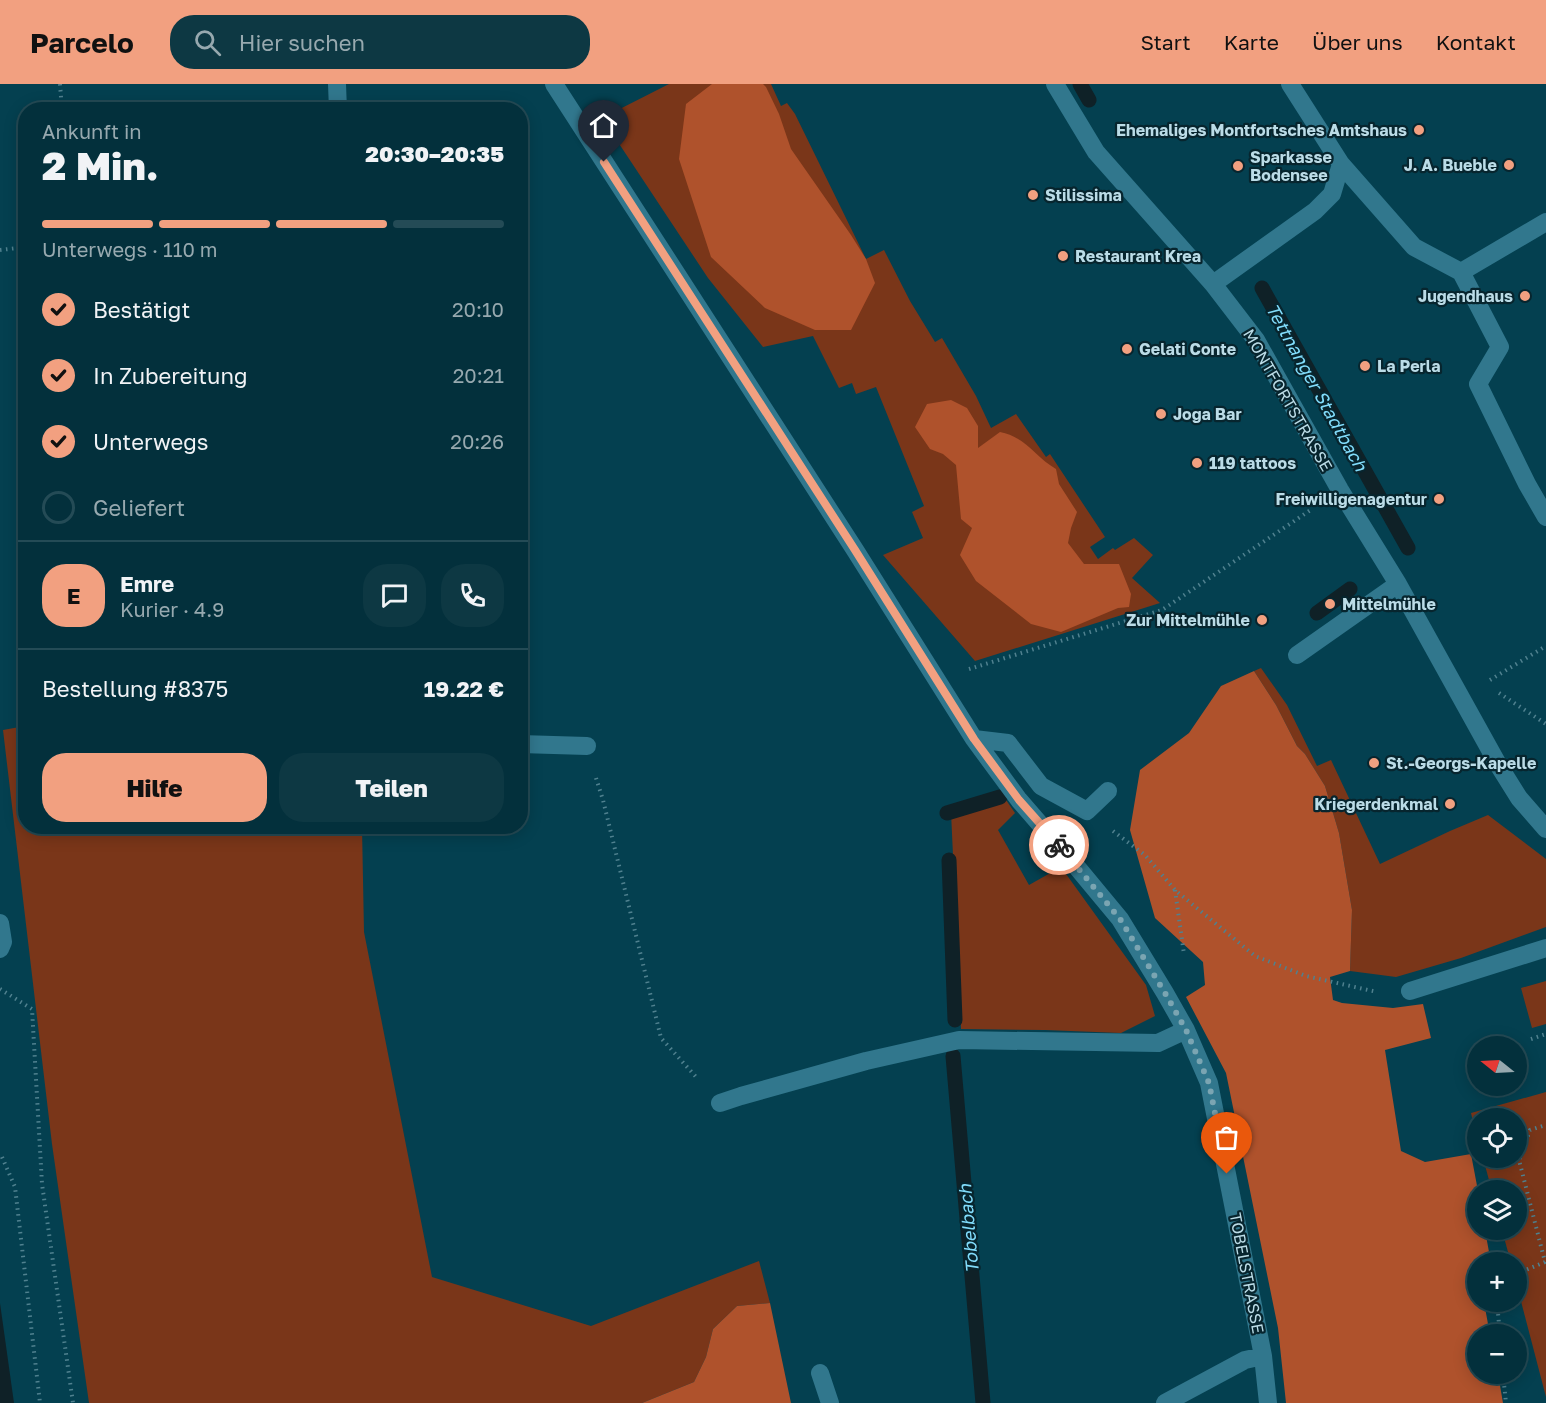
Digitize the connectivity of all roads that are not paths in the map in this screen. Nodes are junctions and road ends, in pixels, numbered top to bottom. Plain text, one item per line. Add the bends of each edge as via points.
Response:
1 (337, 84) edge
2 (554, 84) edge
3 (1055, 84) edge
4 (1290, 84) edge
5 (338, 102) edge
6 (1341, 164) junction
7 (1546, 222) edge
8 (1461, 272) junction
9 (1214, 284) junction
10 (1546, 517) edge
11 (1398, 584) junction
12 (1297, 655) dead end
13 (974, 739) junction
14 (528, 744) edge
15 (587, 746) road end
16 (1108, 790) dead end
17 (1546, 829) edge
18 (0, 923) edge
19 (1546, 948) edge
20 (0, 950) edge
21 (1410, 991) road end
22 (1186, 1030) junction
23 (720, 1103) road end
24 (1263, 1356) junction
25 (820, 1373) dead end
26 (830, 1403) edge
27 (1165, 1403) edge
28 (1268, 1403) edge

1 - 5 street
2 - 13 street, TOBELSTRASSE
3 - 9 street, MONTFORTSTRASSE via 1096,152
4 - 6 street
6 - 8 street via 1414,247
6 - 9 street via 1332,194 1315,211
7 - 8 street
8 - 10 street via 1500,347 1478,384
9 - 11 street, MONTFORTSTRASSE via 1256,340
11 - 12 street
11 - 17 street, MONTFORTSTRASSE via 1499,766 1519,798
13 - 16 street via 1008,743 1041,786 1087,811
13 - 22 street, TOBELSTRASSE via 1019,800 1120,919
14 - 15 street
18 - 20 street
19 - 21 street
22 - 23 street via 1158,1043 959,1040 866,1061
22 - 24 street, TOBELSTRASSE via 1209,1083
24 - 27 street via 1245,1360
24 - 28 street, TOBELSTRASSE
25 - 26 street

